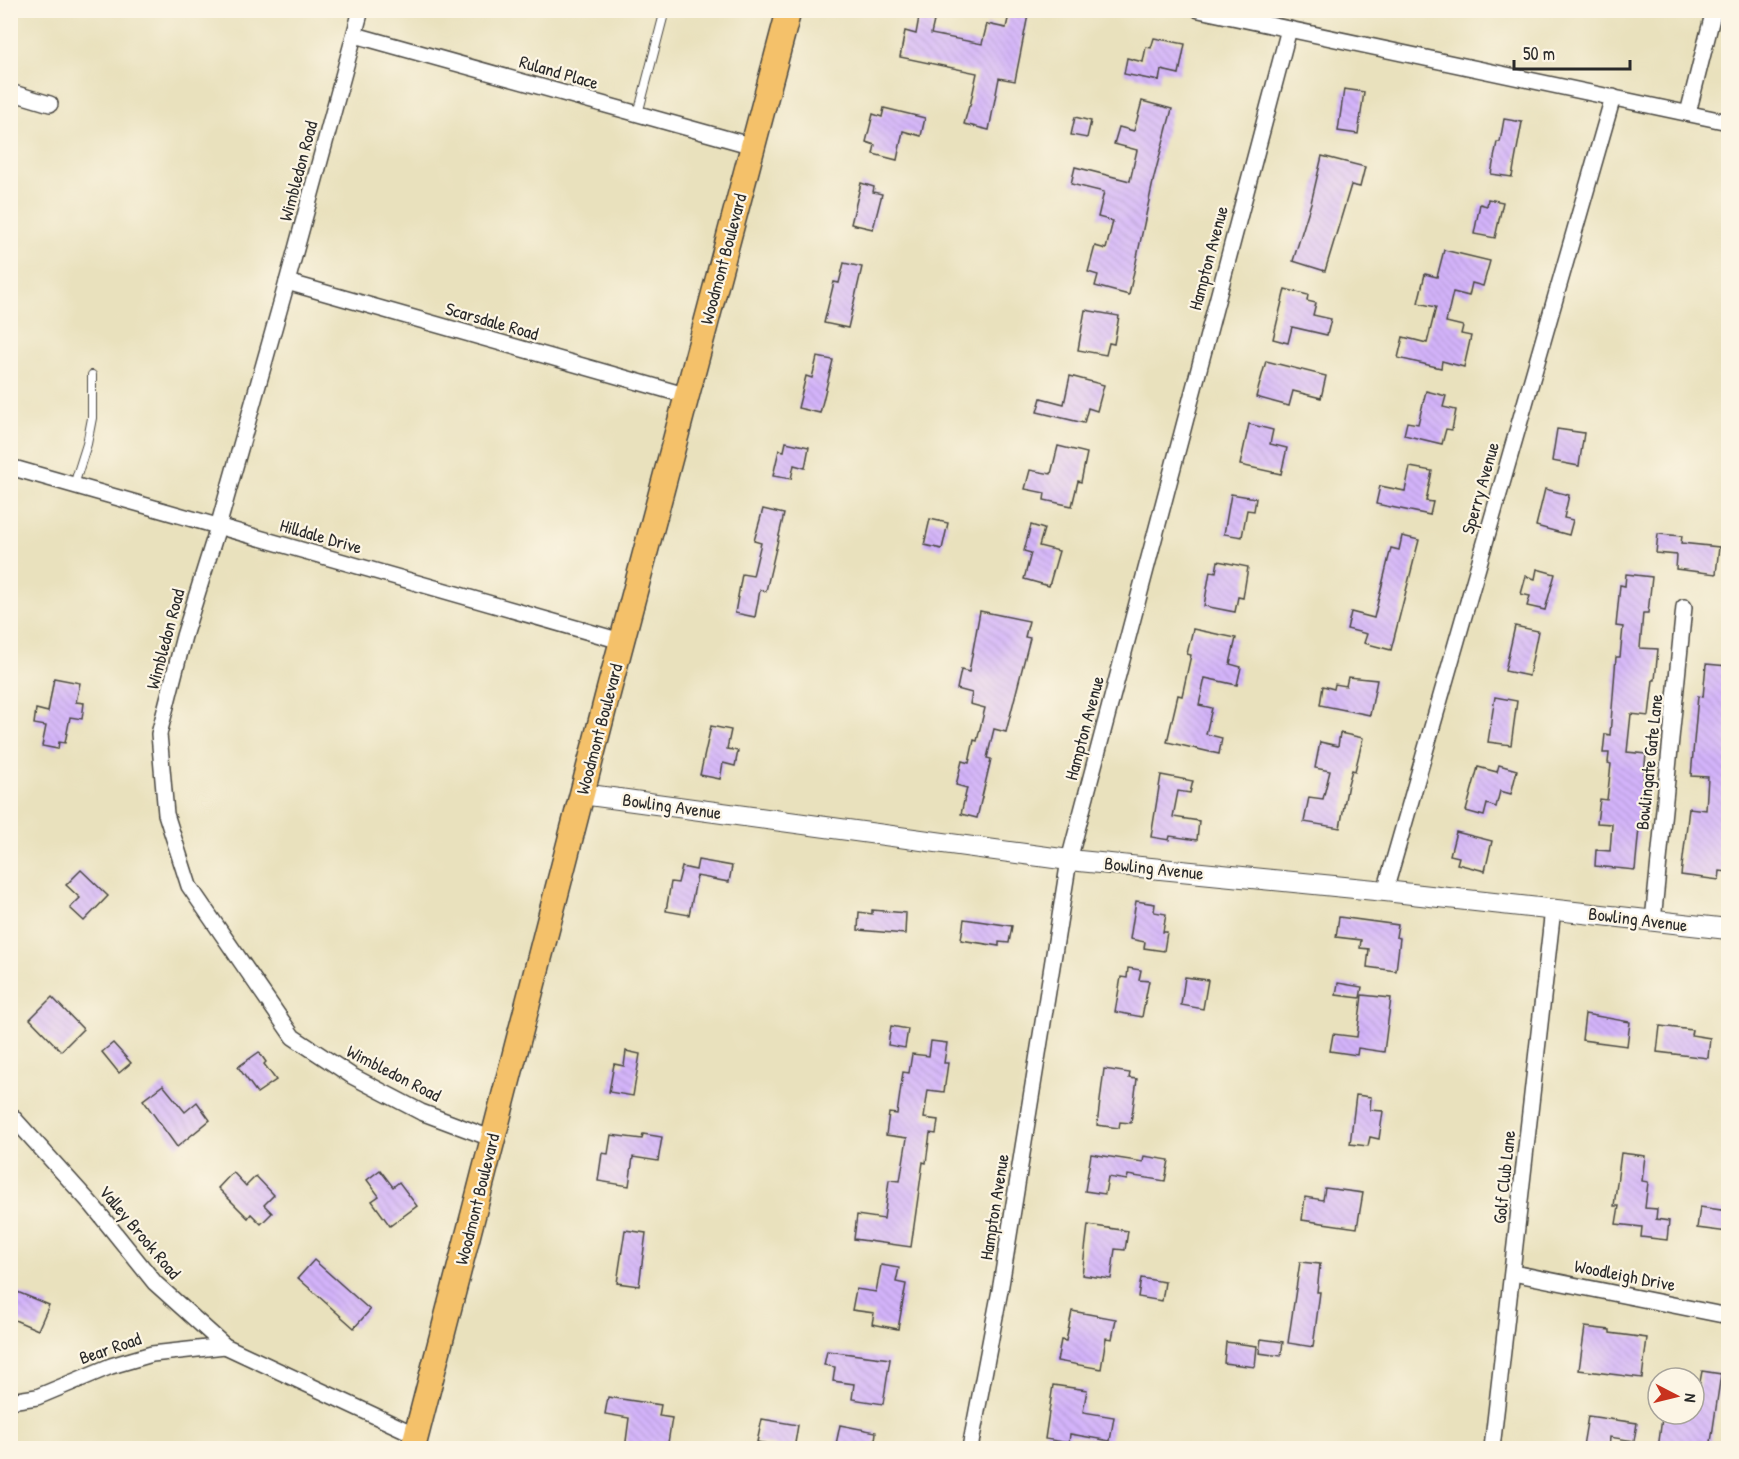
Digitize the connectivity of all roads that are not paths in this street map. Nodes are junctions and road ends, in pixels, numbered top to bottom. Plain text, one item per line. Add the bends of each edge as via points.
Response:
1 (362, 10) edge
2 (665, 10) edge
3 (789, 10) edge
4 (1199, 10) edge
5 (1714, 10) edge
6 (1289, 29) junction
7 (355, 35) junction
8 (10, 92) edge
9 (1613, 97) junction
10 (50, 104) dead end
11 (1688, 113) junction
12 (638, 114) junction
13 (1728, 122) edge
14 (753, 146) junction
15 (287, 282) junction
16 (92, 375) dead end
17 (687, 396) junction
18 (10, 467) edge
19 (74, 485) junction
20 (218, 527) junction
21 (1684, 607) dead end
22 (621, 641) junction
23 (582, 794) junction
24 (1070, 860) junction
25 (1385, 891) junction
26 (1553, 909) junction
27 (1653, 921) junction
28 (1728, 929) edge
29 (10, 1114) edge
30 (493, 1138) junction
31 (1513, 1273) junction
32 (1728, 1316) edge
33 (225, 1346) junction
34 (10, 1401) edge
35 (415, 1442) edge
36 (970, 1449) edge
37 (1492, 1449) edge

1 - 7 street, Wimbledon Road
2 - 12 lane
3 - 14 main road, Woodmont Boulevard
4 - 6 street
5 - 11 street
6 - 9 street
6 - 24 street, Hampton Avenue
7 - 12 street, Ruland Place
7 - 15 street, Wimbledon Road
8 - 10 street
9 - 11 street
9 - 25 street, Sperry Avenue
11 - 13 street
12 - 14 street, Ruland Place
14 - 17 main road, Woodmont Boulevard
15 - 17 street, Scarsdale Road
15 - 20 street, Wimbledon Road
16 - 19 lane via 92,418
17 - 22 main road, Woodmont Boulevard
18 - 19 street, Hilldale Drive
19 - 20 street, Hilldale Drive
20 - 22 street, Hilldale Drive
20 - 30 street, Wimbledon Road via 159,734 166,814 189,886 293,1038 352,1076 421,1112
21 - 27 street, Bowlingate Gate Lane
22 - 23 main road, Woodmont Boulevard
23 - 24 street, Bowling Avenue
23 - 30 main road, Woodmont Boulevard
24 - 25 street, Bowling Avenue
24 - 36 street, Hampton Avenue
25 - 26 street, Bowling Avenue
26 - 27 street, Bowling Avenue
26 - 31 street, Golf Club Lane
27 - 28 street, Bowling Avenue
29 - 33 street, Valley Brook Road via 93,1206 155,1283
30 - 35 main road, Woodmont Boulevard
31 - 32 street, Woodleigh Drive
31 - 37 street, Golf Club Lane
33 - 34 street, Bear Road via 152,1354 111,1366 37,1397
33 - 35 street, Valley Brook Road

